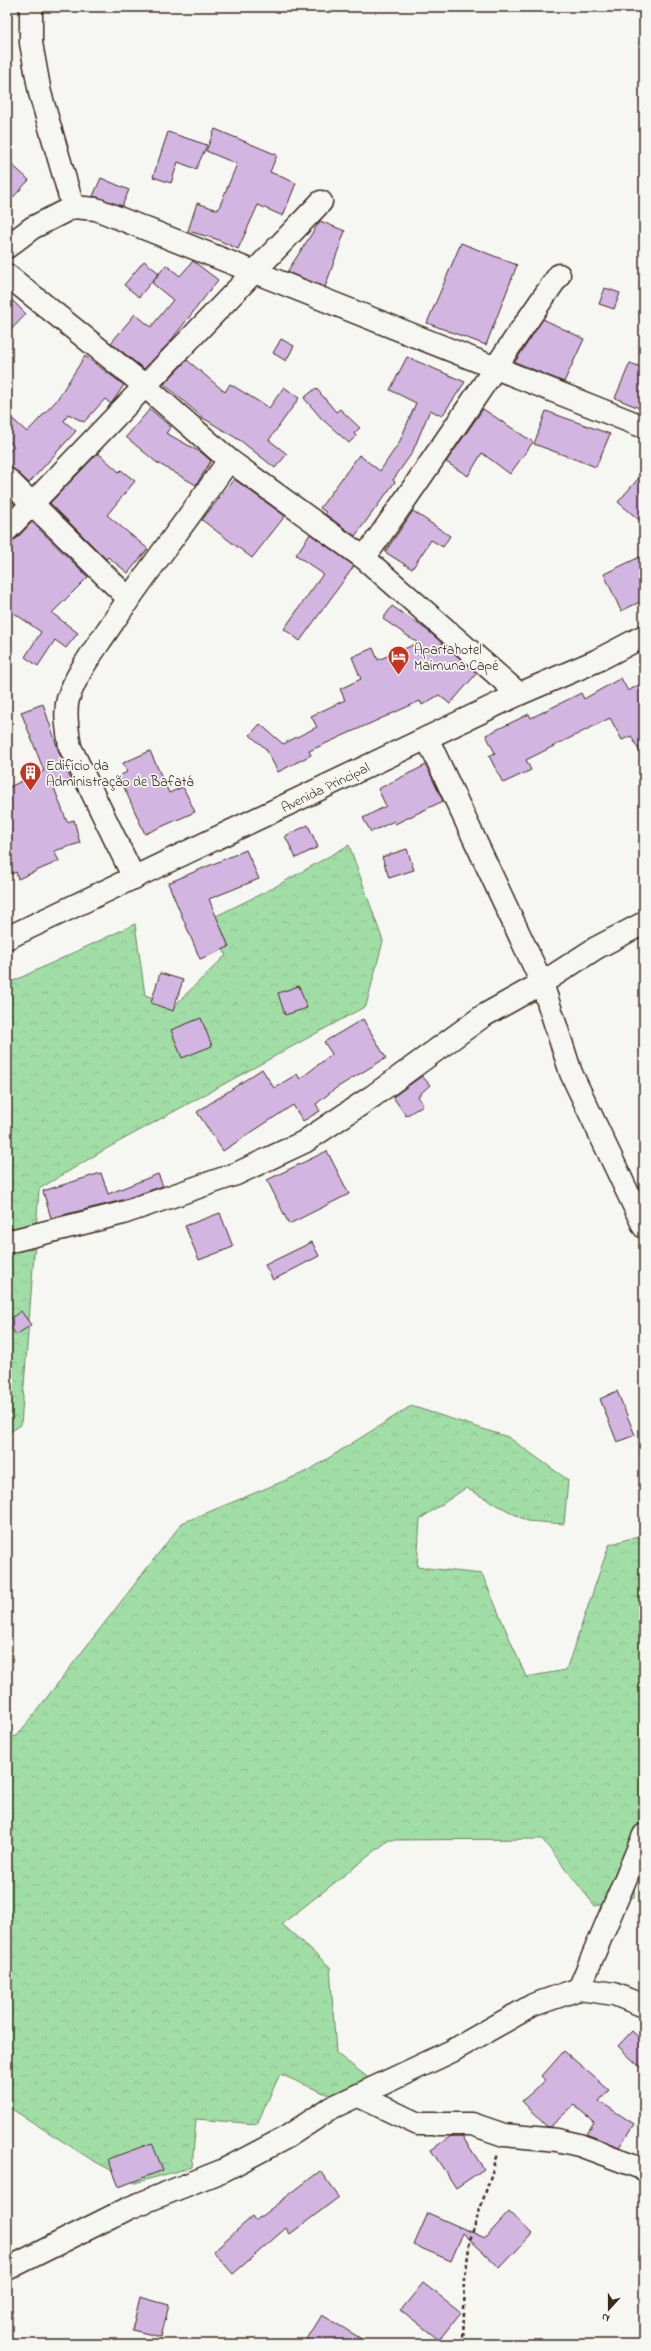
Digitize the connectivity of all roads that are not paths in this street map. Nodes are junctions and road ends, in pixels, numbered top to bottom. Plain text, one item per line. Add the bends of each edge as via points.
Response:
1 (31, 7) edge
2 (321, 202) dead end
3 (73, 208) junction
4 (7, 247) edge
5 (256, 272) junction
6 (7, 274) edge
7 (559, 275) dead end
8 (495, 366) junction
9 (145, 386) junction
10 (644, 427) edge
11 (229, 460) junction
12 (7, 479) edge
13 (32, 505) junction
14 (7, 530) edge
15 (364, 558) junction
16 (128, 598) junction
17 (644, 636) edge
18 (519, 694) junction
19 (427, 738) junction
20 (134, 878) junction
21 (644, 923) edge
22 (7, 938) edge
23 (542, 983) junction
24 (644, 1227) edge
25 (7, 1242) edge
26 (644, 1834) edge
27 (579, 1989) junction
28 (644, 2006) edge
29 (360, 2096) junction
30 (644, 2169) edge
31 (7, 2269) edge

1 - 3 street via 31,42 40,93
2 - 5 street
3 - 4 street via 32,228
3 - 5 street via 96,210 116,216
5 - 8 street
5 - 9 street
6 - 9 street
7 - 8 street
8 - 10 street
8 - 15 street via 418,484
9 - 11 street
9 - 13 street
11 - 15 street
11 - 16 street
12 - 13 street
13 - 14 street
13 - 16 street
15 - 18 street
16 - 20 street via 81,671 68,700 67,725 70,747
17 - 18 street, Avenida Principal via 596,661
18 - 19 street, Avenida Principal
19 - 20 street, Avenida Principal
19 - 23 street
20 - 22 street, Avenida Principal
21 - 23 street via 596,948
23 - 24 street via 571,1073
23 - 25 street via 483,1016 373,1096 304,1142 236,1174 123,1213
26 - 27 street
27 - 28 street via 614,1994
27 - 29 street via 533,2005 452,2051
29 - 30 street via 418,2124 472,2124 504,2135 542,2138 579,2145
29 - 31 street via 332,2108 287,2137 224,2170 128,2208

